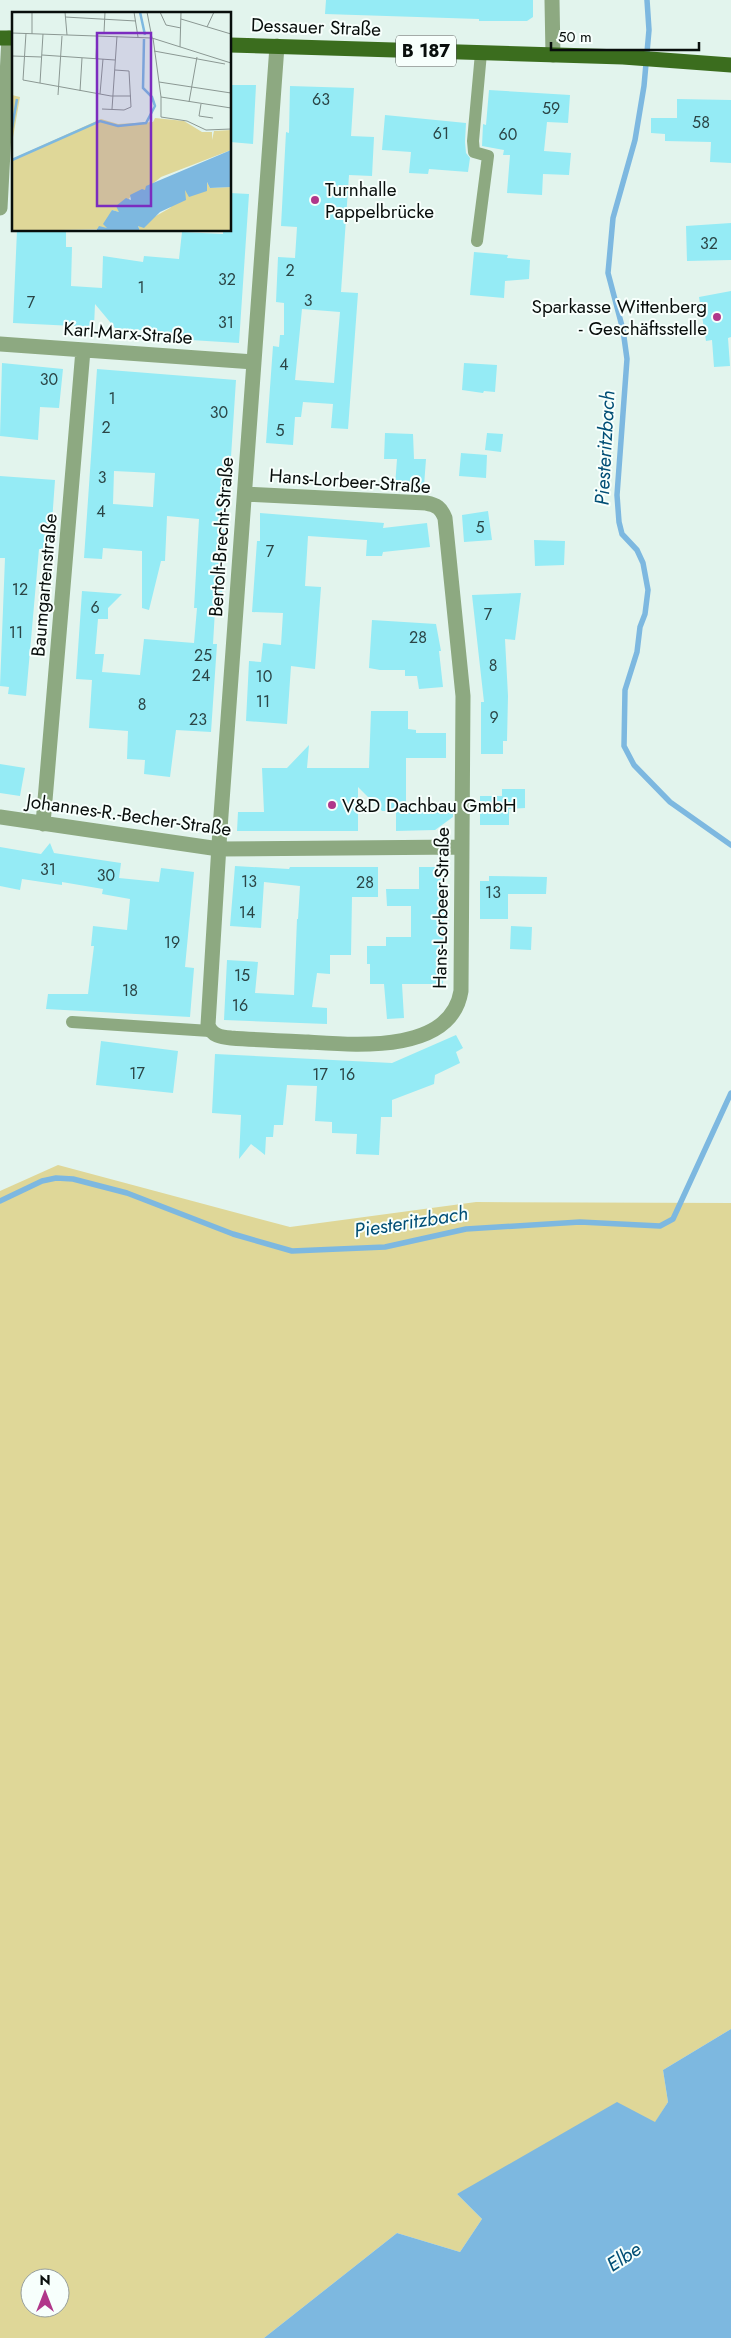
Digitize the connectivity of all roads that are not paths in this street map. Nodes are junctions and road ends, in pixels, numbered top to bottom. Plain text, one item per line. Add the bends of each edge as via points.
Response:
1 (552, 0) edge
2 (8, 38) edge
3 (231, 44) edge
4 (276, 46) junction
5 (481, 53) junction
6 (554, 55) junction
7 (731, 65) edge
8 (0, 208) edge
9 (477, 241) dead end
10 (0, 344) edge
11 (83, 350) junction
12 (254, 362) junction
13 (244, 494) junction
14 (0, 817) edge
15 (43, 824) junction
16 (462, 847) junction
17 (219, 849) junction
18 (72, 1022) dead end
19 (210, 1031) junction

1 - 6 street
2 - 8 street
3 - 4 main road, Dessauer Straße / B 187
4 - 5 main road, Dessauer Straße / B 187
4 - 12 street, Bertolt-Brecht-Straße
5 - 6 main road, Dessauer Straße / B 187
5 - 9 lane via 473,141 474,152 488,156
6 - 7 main road, Dessauer Straße / B 187
10 - 11 street, Karl-Marx-Straße
11 - 12 street, Karl-Marx-Straße
11 - 15 street, Baumgartenstraße
12 - 13 street, Bertolt-Brecht-Straße
13 - 16 street, Hans-Lorbeer-Straße via 426,503 436,505 442,511 462,672
13 - 17 street, Bertolt-Brecht-Straße
14 - 15 street, Johannes-R.-Becher-Straße
15 - 17 street, Johannes-R.-Becher-Straße
16 - 17 street, Johannes-R.-Becher-Straße
16 - 19 street, Hans-Lorbeer-Straße via 461,991 459,1004 444,1024 406,1039 370,1045 231,1038
17 - 19 street, Bertolt-Brecht-Straße via 208,1015
18 - 19 lane

